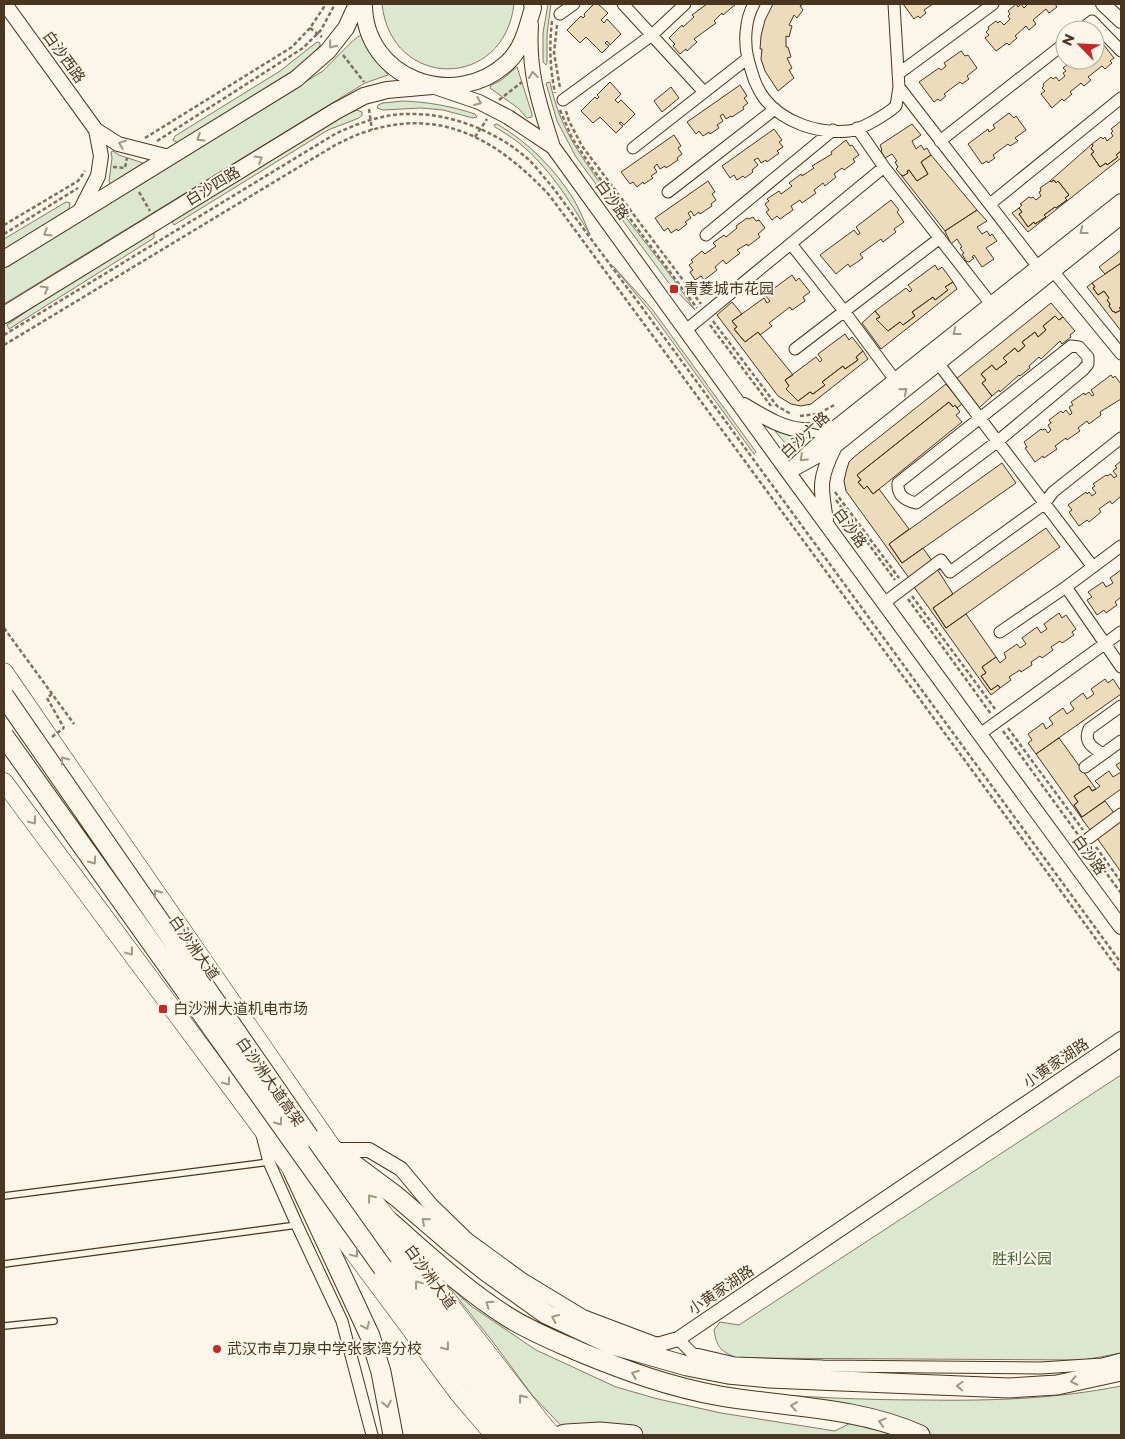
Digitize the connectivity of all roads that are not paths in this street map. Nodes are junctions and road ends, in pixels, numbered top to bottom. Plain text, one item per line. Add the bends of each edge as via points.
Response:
1 (5, 4) edge
2 (358, 4) edge
3 (364, 4) edge
4 (574, 4) edge
5 (624, 4) edge
6 (685, 4) edge
7 (754, 4) edge
8 (894, 4) edge
9 (993, 4) edge
10 (1103, 4) edge
11 (533, 5) edge
12 (556, 16) road end
13 (1121, 21) edge
14 (1105, 34) edge
15 (652, 35) junction
16 (1055, 51) edge
17 (1121, 51) edge
18 (748, 58) junction
19 (898, 74) junction
20 (432, 86) junction
21 (899, 87) junction
22 (704, 92) junction
23 (1121, 98) edge
24 (559, 102) road end
25 (775, 109) junction
26 (857, 128) junction
27 (96, 130) junction
28 (833, 130) junction
29 (940, 141) junction
30 (553, 147) junction
31 (633, 148) dead end
32 (169, 157) junction
33 (884, 167) junction
34 (668, 192) dead end
35 (1121, 201) edge
36 (990, 204) junction
37 (79, 213) junction
38 (1121, 217) edge
39 (706, 235) dead end
40 (940, 238) junction
41 (791, 244) junction
42 (4, 260) edge
43 (1038, 267) junction
44 (1053, 271) junction
45 (991, 304) junction
46 (844, 311) junction
47 (4, 314) edge
48 (686, 330) junction
49 (795, 349) dead end
50 (1121, 354) edge
51 (938, 363) junction
52 (895, 380) junction
53 (738, 401) junction
54 (981, 419) junction
55 (835, 428) junction
56 (1121, 438) edge
57 (998, 442) junction
58 (835, 446) junction
59 (788, 472) junction
60 (1044, 504) junction
61 (826, 523) junction
62 (1121, 546) edge
63 (1093, 568) junction
64 (1066, 587) junction
65 (884, 603) junction
66 (1000, 632) dead end
67 (1121, 632) edge
68 (1105, 644) junction
69 (1121, 667) edge
70 (4, 672) edge
71 (4, 696) edge
72 (1121, 706) edge
73 (980, 734) junction
74 (4, 736) edge
75 (1121, 741) edge
76 (1103, 754) junction
77 (1085, 767) dead end
78 (4, 782) edge
79 (1121, 814) edge
80 (1086, 841) road end
81 (1121, 927) edge
82 (1121, 1039) edge
83 (260, 1127) junction
84 (334, 1150) junction
85 (269, 1162) junction
86 (293, 1171) junction
87 (4, 1196) edge
88 (390, 1222) junction
89 (296, 1225) junction
90 (4, 1264) edge
91 (54, 1321) dead end
92 (4, 1326) edge
93 (678, 1339) junction
94 (1121, 1359) edge
95 (1121, 1371) edge
96 (372, 1435) edge
97 (393, 1435) edge
98 (494, 1435) edge
99 (514, 1435) edge
100 (531, 1435) edge
101 (552, 1435) edge
102 (562, 1435) edge
103 (633, 1435) edge
104 (920, 1435) edge

1 - 27 street, 白沙西路
2 -> 32 main road via 346,28 332,45 296,79
3 - 20 main road via 370,36 377,49 405,76
4 - 12 street
5 - 15 street
6 - 15 street
7 - 18 street via 746,33
8 - 19 street
9 - 19 street
10 - 13 street
11 - 20 main road, 白沙四路 via 523,41 509,62 488,77 460,86
30 -> 11 street via 534,87 530,50
14 - 17 street
15 - 22 street
15 - 24 street
16 - 29 street
18 - 22 street
18 - 25 street via 753,79
19 - 21 street
20 -> 30 street via 480,102
47 -> 20 main road, 白沙四路 via 336,111 387,90
21 - 26 street via 896,106
21 - 29 street
22 - 31 street
23 - 36 street
25 - 28 street via 796,124
25 - 34 street
26 - 28 street
26 - 33 street
32 -> 27 street via 118,144
27 - 37 street via 101,156 99,171
28 - 39 street
29 - 36 street
30 - 48 street, 白沙路
32 - 37 main road via 128,174
33 - 40 street
33 - 41 street
35 -> 43 street, 白沙六路
36 - 43 street
37 -> 42 main road
38 - 44 street, 白沙六路
40 - 45 street
40 - 46 street
41 - 46 street
41 - 48 street
43 - 45 street, 白沙六路
44 - 50 street
44 - 51 street, 白沙六路
45 -> 52 street, 白沙六路
46 - 49 street
46 - 52 street
48 - 53 street, 白沙路
51 - 54 street
58 -> 51 street, 白沙六路
52 - 55 street, 白沙六路
53 - 55 street via 787,427 801,430
53 - 59 street, 白沙路
54 - 57 street
54 - 57 street via 898,483 900,495 916,503
54 - 57 street via 1071,346 1085,352 1088,364 1083,370
55 -> 59 street, 白沙六路
56 - 60 street via 1053,492
57 - 60 street
58 - 59 street, 白沙六路
58 - 61 street via 822,480
59 - 61 street, 白沙路
60 - 63 street
60 - 65 street via 950,572 941,560
61 - 65 street, 白沙路
62 - 63 street
63 - 64 street
64 - 66 street
64 - 68 street
65 - 73 street, 白沙路
67 - 68 street
68 - 69 street
68 - 73 street
84 -> 70 main road, 白沙洲大道
100 -> 71 highway, 白沙洲大道高架, bridge via 309,1138
72 - 76 street via 1087,734 1089,744
73 - 81 street, 白沙路
74 -> 99 highway, 白沙洲大道高架, bridge via 383,1268
75 - 76 street
76 - 77 street
78 -> 83 main road
79 - 80 street
82 - 93 street, 小黄家湖路
83 - 85 street
83 - 86 main road
88 -> 84 main road, 白沙洲大道
84 - 93 street, 小黄家湖路 via 369,1150 401,1169 431,1206 467,1240 522,1280 583,1317 657,1345
95 -> 84 highway via 1057,1385 1009,1388 761,1378 687,1366 610,1344 546,1314 487,1272 396,1196
85 - 87 lane
85 - 89 street
86 -> 97 highway via 370,1336 381,1372
86 -> 98 main road via 459,1394
101 -> 88 main road, 白沙洲大道
104 -> 88 highway via 876,1420 719,1396 649,1379 575,1350 508,1318 466,1288
89 - 90 lane
89 - 96 street via 342,1320
91 - 92 lane
93 - 94 street via 692,1353 735,1363 1041,1368 1102,1364
102 - 103 highway via 600,1432

